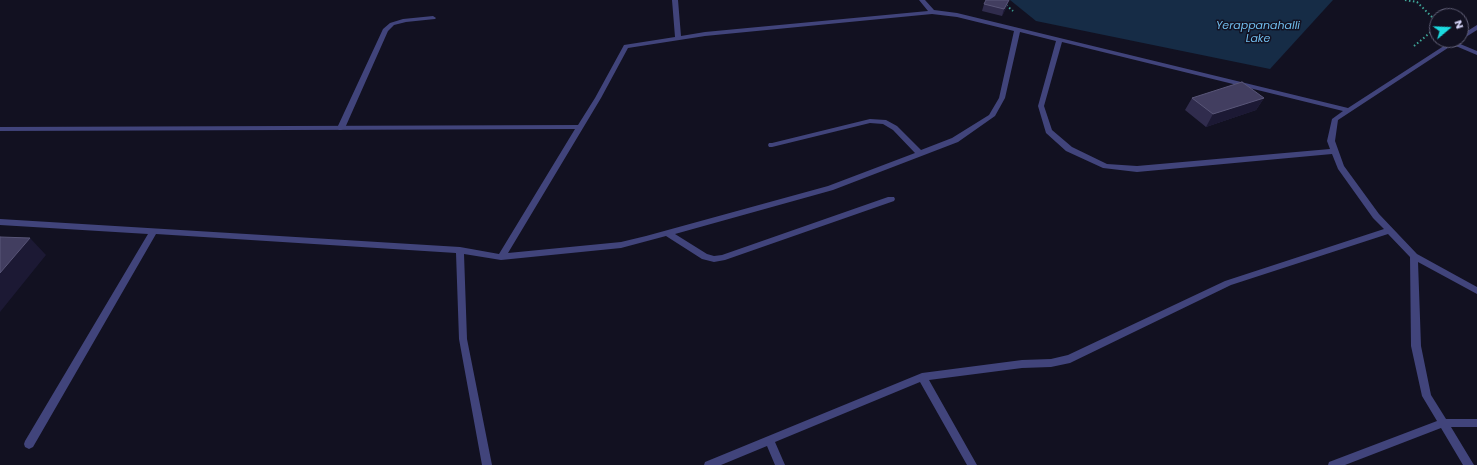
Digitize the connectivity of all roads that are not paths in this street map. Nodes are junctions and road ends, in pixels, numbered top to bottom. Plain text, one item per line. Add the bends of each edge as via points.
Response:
1 (675, 0) edge
2 (922, 0) edge
3 (932, 12) junction
4 (433, 18) dead end
5 (1017, 30) junction
6 (678, 38) junction
7 (1060, 40) junction
8 (1446, 48) edge
9 (1467, 48) edge
10 (1477, 53) edge
11 (1349, 110) junction
12 (579, 127) junction
13 (0, 128) edge
14 (341, 128) junction
15 (772, 145) dead end
16 (1335, 151) junction
17 (920, 153) junction
18 (891, 199) dead end
19 (0, 222) edge
20 (1390, 230) junction
21 (154, 231) junction
22 (667, 233) junction
23 (460, 250) junction
24 (1414, 256) junction
25 (501, 257) junction
26 (1477, 291) edge
27 (922, 377) junction
28 (1443, 423) junction
29 (1477, 423) edge
30 (769, 440) junction
31 (29, 444) dead end
32 (487, 465) edge
33 (709, 465) edge
34 (780, 465) edge
35 (972, 465) edge
36 (1333, 465) edge
37 (1469, 465) edge

1 - 6 street
2 - 3 street
3 - 5 street via 957,15
3 - 6 street
4 - 14 street via 405,20 392,24 385,30
5 - 7 street
5 - 17 street via 1002,98 992,116 955,140
6 - 12 street via 626,46
7 - 11 street
7 - 16 street via 1040,106 1049,131 1069,149 1106,166 1137,169
8 - 11 street
9 - 10 street
11 - 16 street via 1335,120 1331,141
12 - 14 street
12 - 25 street
13 - 14 street
15 - 17 street via 870,120 884,122 895,128
16 - 20 street via 1341,167 1376,216
17 - 22 street via 830,188
18 - 22 street via 722,258 705,257
19 - 21 street
20 - 24 street
20 - 27 street via 1228,283 1070,359
21 - 23 street
21 - 31 street
22 - 25 street via 621,245
23 - 25 street
23 - 32 street via 463,339
24 - 26 street
24 - 28 street via 1416,346 1426,396
27 - 30 street
27 - 35 street
28 - 29 street
28 - 36 street
28 - 37 street
30 - 33 street
30 - 34 street

